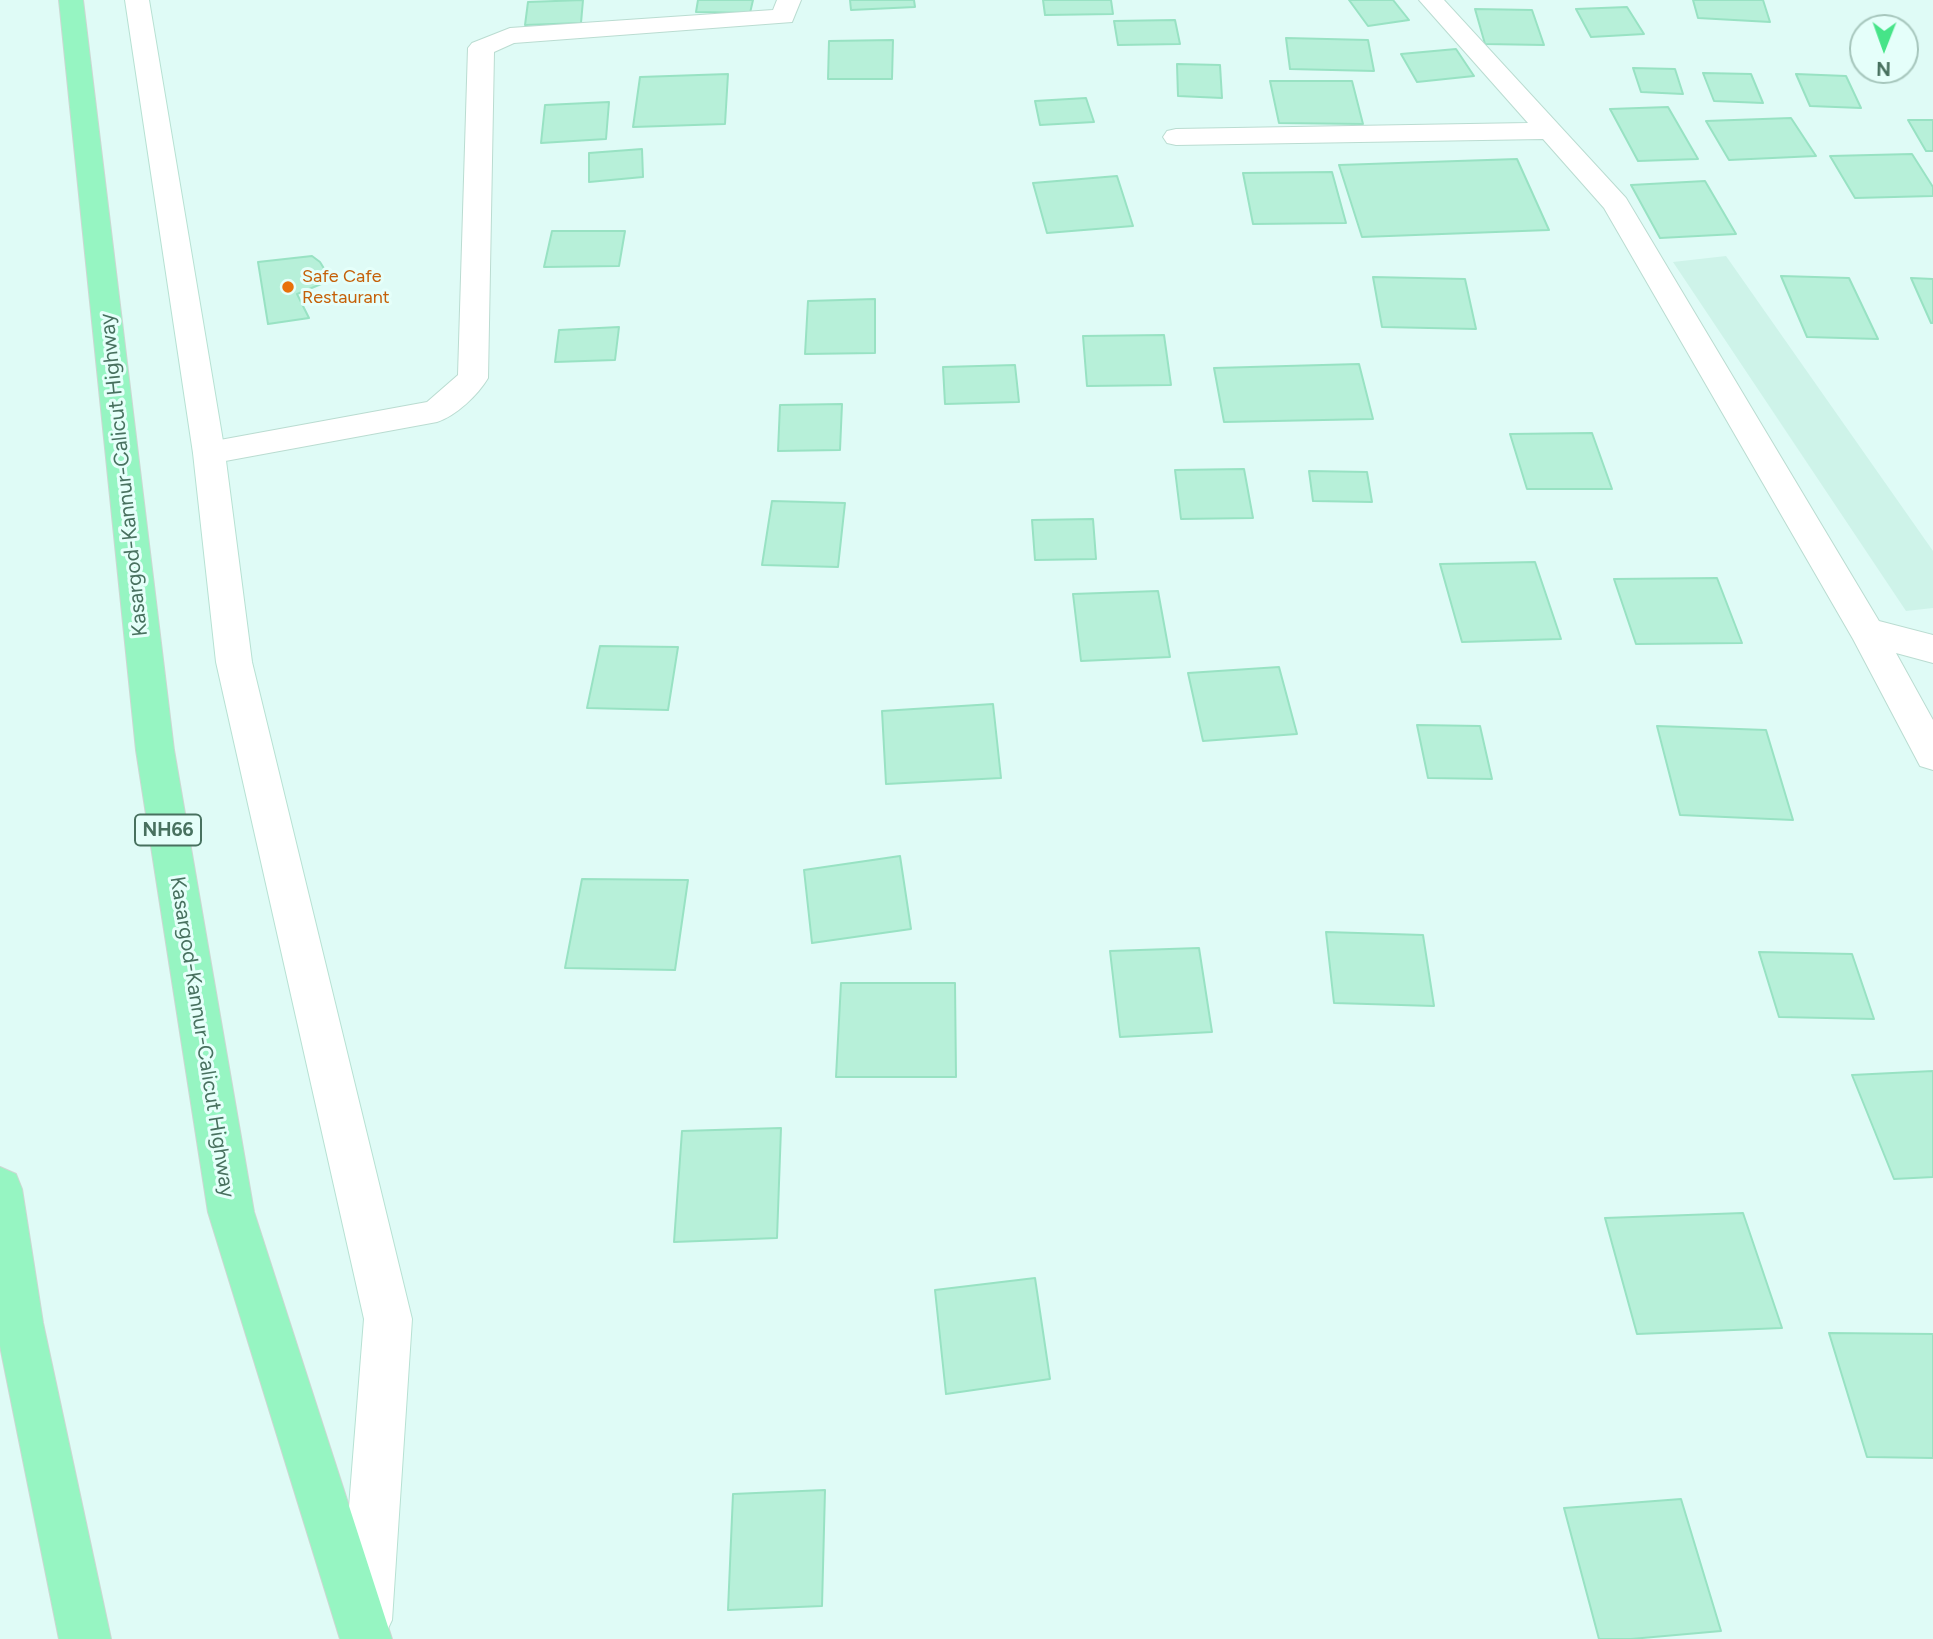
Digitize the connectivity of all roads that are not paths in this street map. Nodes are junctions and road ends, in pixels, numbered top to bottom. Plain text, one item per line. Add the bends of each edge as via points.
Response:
1 (71, 0) edge
2 (137, 0) edge
3 (789, 0) edge
4 (1431, 0) edge
5 (1550, 131) junction
6 (1176, 137) dead end
7 (209, 453) junction
8 (1867, 632) junction
9 (1933, 649) edge
10 (1933, 755) edge
11 (0, 1189) edge
12 (365, 1638) edge
13 (85, 1639) edge

1 - 12 highway, Kasargod-Kannur-Calicut Highway / NH66 via 155,750 231,1212
2 - 7 street
3 - 7 street via 783,17 510,36 481,48 473,378 437,411
4 - 5 street
5 - 6 street
5 - 8 street via 1616,204
7 - 12 street via 234,662 388,1319
8 - 9 street
8 - 10 street
11 - 13 highway via 19,1323

